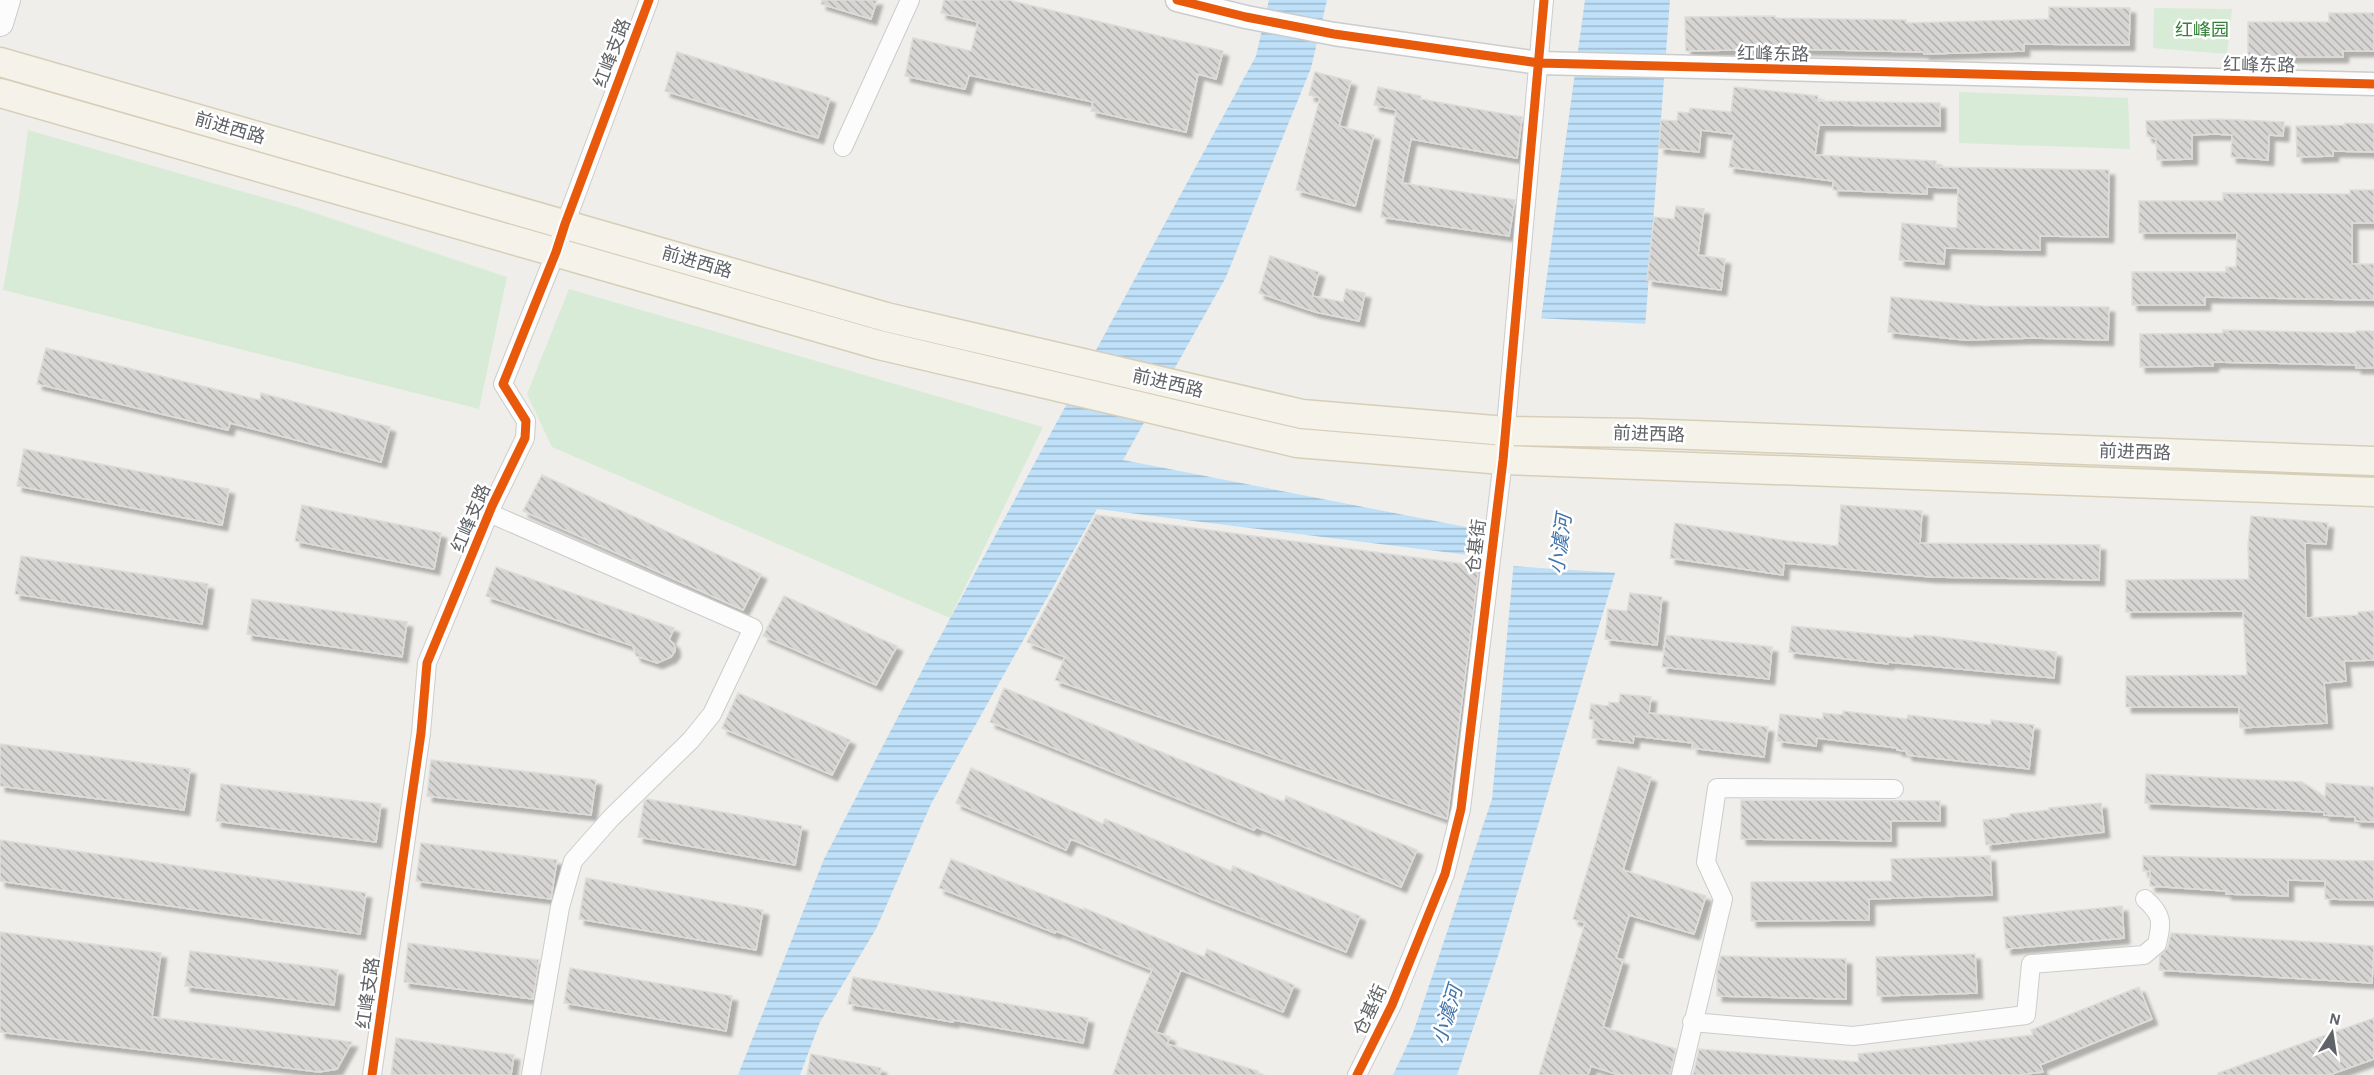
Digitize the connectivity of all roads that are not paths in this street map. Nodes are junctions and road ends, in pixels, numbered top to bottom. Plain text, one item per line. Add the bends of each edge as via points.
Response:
1 (7, 0) edge
2 (649, 0) edge
3 (910, 0) edge
4 (1177, 0) edge
5 (1544, 0) edge
6 (0, 23) edge
7 (0, 62) edge
8 (1550, 64) junction
9 (2374, 84) edge
10 (0, 93) edge
11 (843, 147) dead end
12 (565, 224) junction
13 (556, 252) junction
14 (1515, 431) junction
15 (1512, 460) junction
16 (2374, 461) edge
17 (2374, 492) edge
18 (489, 513) junction
19 (1894, 789) dead end
20 (2145, 899) dead end
21 (1692, 1022) junction
22 (372, 1075) edge
23 (531, 1075) edge
24 (1357, 1075) edge
25 (1680, 1075) edge

1 - 6 main road
2 - 12 street, 红峰支路
3 - 11 street
4 - 8 street, 红峰东路 via 1334,34
5 - 8 street, 仓基街
7 - 12 main road, 前进西路
8 - 9 street, 红峰东路
8 - 14 street, 仓基街
10 - 13 main road, 前进西路
12 - 13 street, 红峰支路
12 - 14 main road, 前进西路 via 886,316 1302,414
13 - 15 main road, 前进西路 via 879,345 1297,443
13 - 18 street, 红峰支路 via 502,384 526,421 525,438
14 - 15 street, 仓基街
14 - 16 main road, 前进西路
15 - 17 main road, 前进西路
15 - 24 street, 仓基街 via 1461,809 1445,874 1392,1005
18 - 22 street, 红峰支路 via 427,663 421,733
18 - 23 street via 753,628 712,714 573,861 560,908
19 - 21 street via 1717,788 1706,862 1723,899
20 - 21 street via 2156,909 2161,921 2157,944 2144,955 2031,963 2026,1015 1853,1036
21 - 25 street

